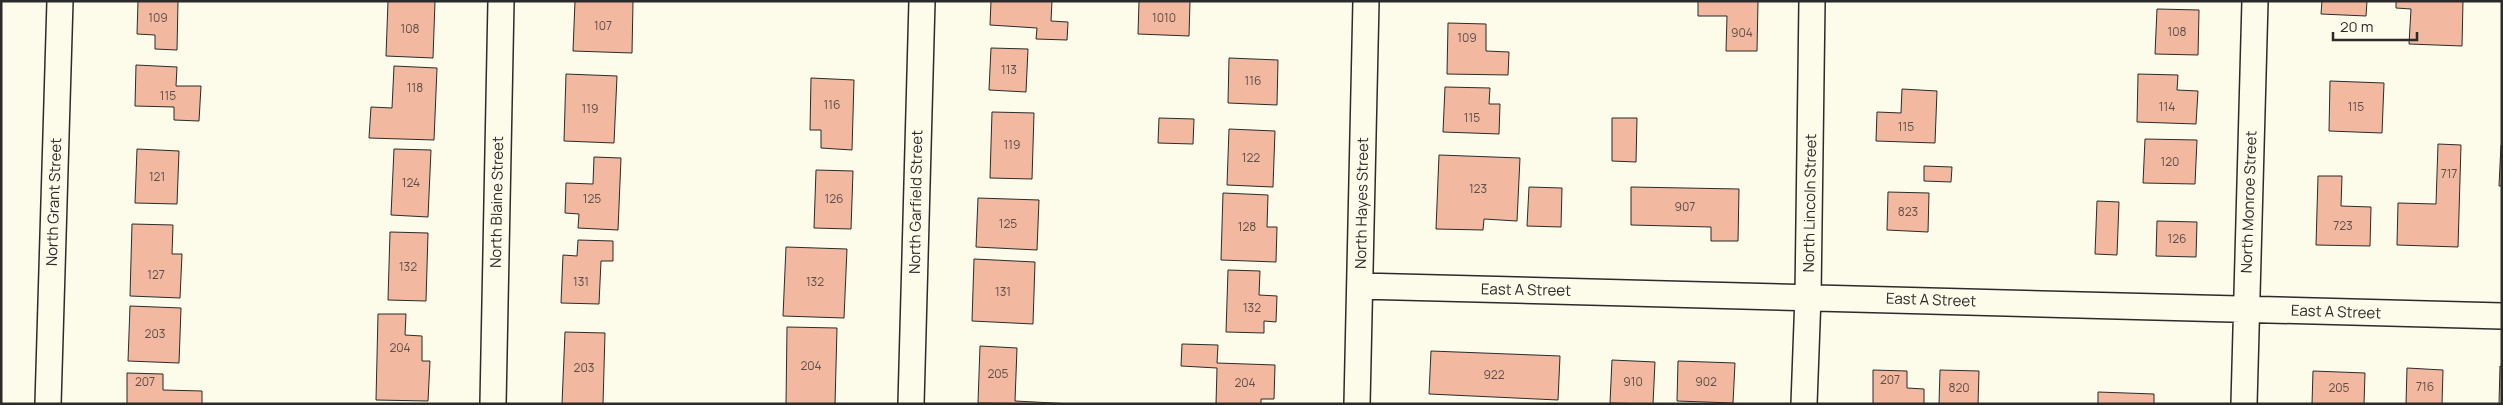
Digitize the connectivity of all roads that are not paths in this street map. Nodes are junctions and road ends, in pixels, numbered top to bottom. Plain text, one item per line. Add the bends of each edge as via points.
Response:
1 (60, 1) edge
2 (501, 1) edge
3 (922, 1) edge
4 (1366, 1) edge
5 (1812, 1) edge
6 (2255, 1) edge
7 (1360, 286) junction
8 (1808, 296) junction
9 (2246, 309) junction
10 (2502, 316) edge
11 (48, 404) edge
12 (493, 404) edge
13 (911, 404) edge
14 (1357, 404) edge
15 (1804, 404) edge
16 (2244, 404) edge

1 - 11 street, North Grant Street
2 - 12 street, North Blaine Street
3 - 13 street, North Garfield Street
4 - 7 street, North Hayes Street
5 - 8 street, North Lincoln Street
6 - 9 street, North Monroe Street
7 - 8 street, East A Street
7 - 14 street, North Hayes Street
8 - 9 street, East A Street
8 - 15 street, North Lincoln Street
9 - 10 street, East A Street
9 - 16 street, North Monroe Street

